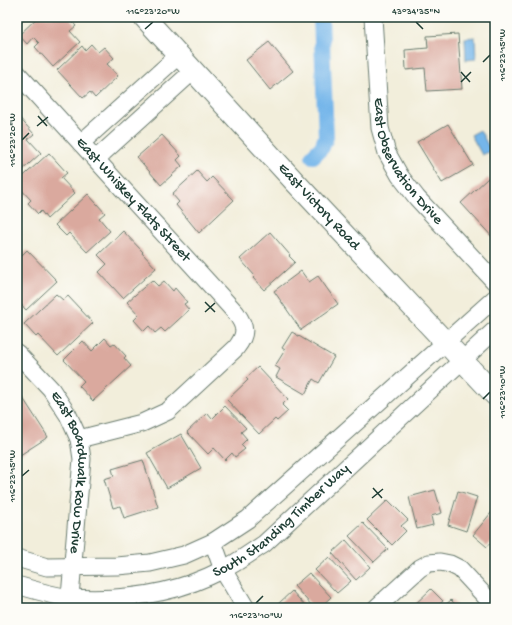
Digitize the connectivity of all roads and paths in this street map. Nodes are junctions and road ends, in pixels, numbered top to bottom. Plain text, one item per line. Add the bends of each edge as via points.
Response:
1 (144, 17) edge
2 (373, 17) edge
3 (179, 56) junction
4 (193, 71) junction
5 (17, 73) edge
6 (81, 143) junction
7 (96, 159) junction
8 (495, 282) edge
9 (495, 298) edge
10 (495, 330) edge
11 (446, 343) junction
12 (17, 352) edge
13 (462, 360) junction
14 (495, 395) edge
15 (79, 439) junction
16 (214, 542) junction
17 (17, 558) edge
18 (72, 568) junction
19 (223, 570) junction
20 (17, 585) edge
21 (69, 603) edge
22 (495, 607) edge
23 (246, 608) edge
24 (376, 608) edge

1 - 3 main road, East Victory Road
2 - 8 street, East Observation Drive via 380,128 387,153 417,198
3 - 4 main road, East Victory Road
3 - 6 street
4 - 7 street
4 - 11 main road, East Victory Road
5 - 6 street, East Whiskey Flats Street
6 - 7 street, East Whiskey Flats Street
7 - 15 street, East Whiskey Flats Street via 236,313 242,321 244,330 242,340 236,348 168,411 142,423
9 - 11 street, South Standing Timber Way
10 - 13 street, South Standing Timber Way
11 - 13 main road, East Victory Road
11 - 16 street, South Standing Timber Way via 248,519
12 - 15 street, East Boardwalk Row Drive via 51,389 68,415
13 - 14 main road, East Victory Road
13 - 19 street, South Standing Timber Way via 264,544
15 - 18 street, East Boardwalk Row Drive via 82,459
16 - 18 street, South Standing Timber Way via 184,555 150,563
16 - 19 street
17 - 18 street, South Standing Timber Way via 47,568
18 - 21 street, East Boardwalk Row Drive
19 - 21 street, South Standing Timber Way via 189,584 157,593
19 - 23 street
20 - 21 street, South Standing Timber Way
22 - 24 street via 460,569 440,562 429,563 420,568

